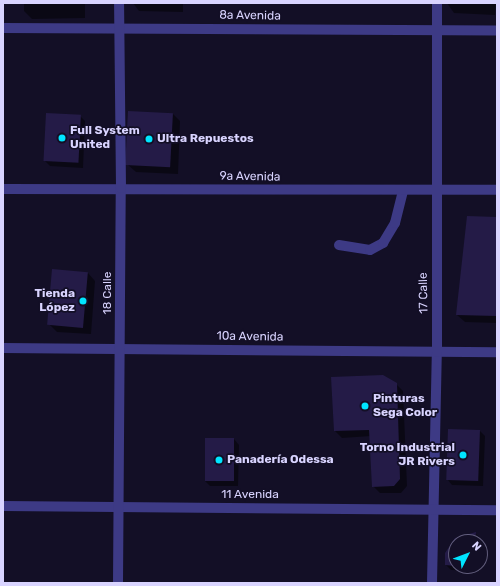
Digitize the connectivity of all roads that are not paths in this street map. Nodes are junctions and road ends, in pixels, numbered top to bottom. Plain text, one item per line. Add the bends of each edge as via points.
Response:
1 (119, 3) edge
2 (437, 3) edge
3 (3, 28) edge
4 (119, 28) junction
5 (437, 31) junction
6 (497, 31) edge
7 (121, 188) junction
8 (3, 189) edge
9 (436, 189) junction
10 (497, 190) edge
11 (403, 192) junction
12 (339, 245) dead end
13 (3, 348) edge
14 (120, 349) junction
15 (437, 352) junction
16 (497, 352) edge
17 (3, 506) edge
18 (119, 507) junction
19 (433, 510) junction
20 (497, 510) edge
21 (118, 583) edge
22 (432, 583) edge

1 - 4 street, 18 Calle
2 - 5 street, 17 Calle
3 - 4 street, 8a Avenida
4 - 5 street, 8a Avenida
4 - 7 street, 18 Calle
5 - 6 street, 8a Avenida
5 - 9 street, 17 Calle
7 - 8 street, 9a Avenida
7 - 11 street, 9a Avenida
7 - 14 street, 18 Calle
9 - 10 street, 9a Avenida
9 - 11 street, 9a Avenida
9 - 15 street, 17 Calle
11 - 12 street via 395,223 383,243 370,250
13 - 14 street, 10a Avenida
14 - 15 street, 10a Avenida
14 - 18 street, 18 Calle
15 - 16 street, 10a Avenida
15 - 19 street, 17 Calle
17 - 18 street, 11 Avenida
18 - 19 street, 11 Avenida
18 - 21 street, 18 Calle
19 - 20 street, 11 Avenida
19 - 22 street, 17 Calle

